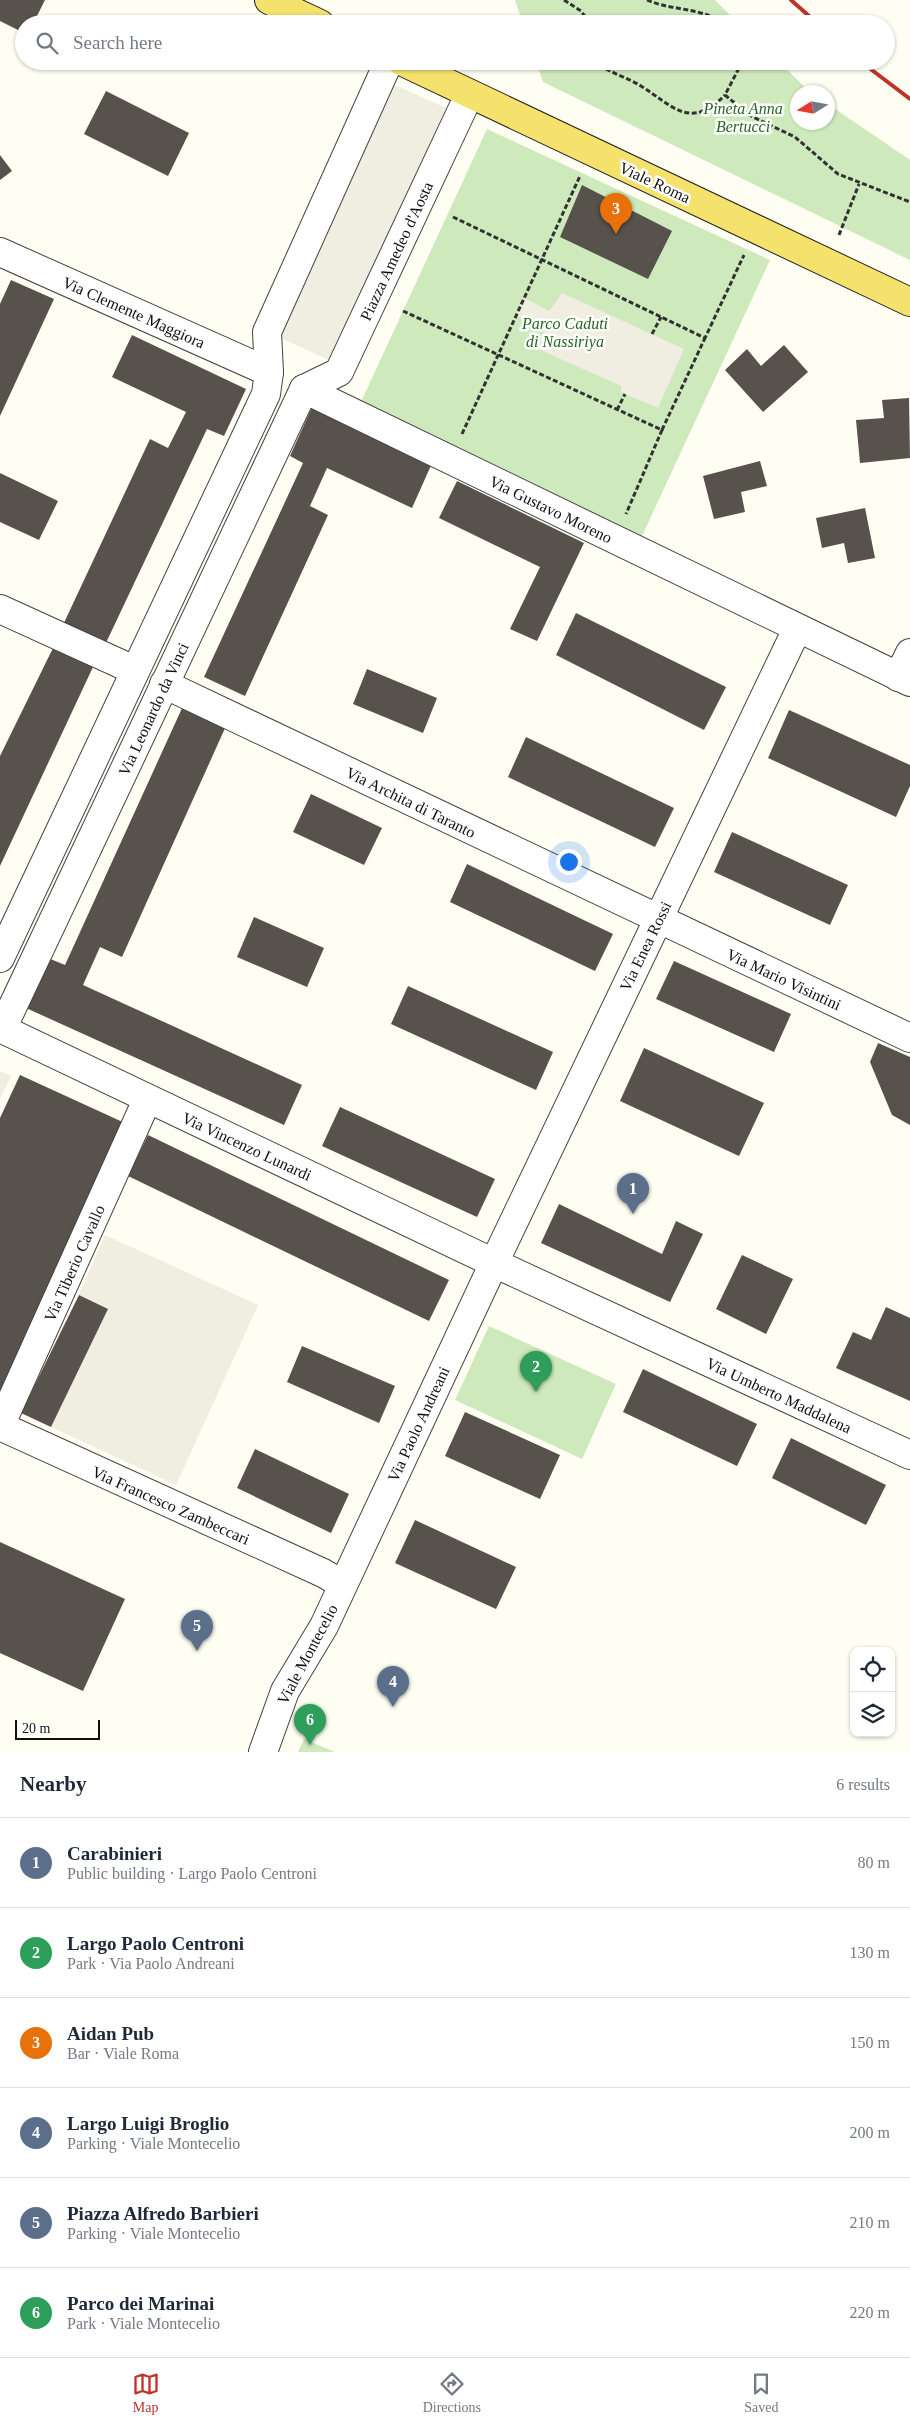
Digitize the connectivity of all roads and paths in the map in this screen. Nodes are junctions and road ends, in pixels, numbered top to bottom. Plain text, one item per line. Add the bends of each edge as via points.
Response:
1 (269, 0) edge
2 (564, 0) edge
3 (647, 0) edge
4 (301, 15) edge
5 (583, 15) edge
6 (712, 15) edge
7 (385, 70) edge
8 (420, 70) edge
9 (610, 70) edge
10 (738, 70) edge
11 (469, 94) junction
12 (725, 95) junction
13 (591, 152) junction
14 (859, 184) junction
15 (910, 202) edge
16 (452, 217) dead end
17 (839, 236) dead end
18 (0, 252) edge
19 (745, 254) dead end
20 (542, 260) junction
21 (910, 302) edge
22 (403, 311) dead end
23 (661, 317) junction
24 (652, 334) dead end
25 (705, 338) junction
26 (498, 355) junction
27 (269, 372) junction
28 (304, 388) junction
29 (625, 394) dead end
30 (617, 410) junction
31 (662, 430) junction
32 (460, 440) dead end
33 (625, 517) dead end
34 (0, 609) edge
35 (797, 629) junction
36 (134, 670) junction
37 (906, 671) edge
38 (164, 684) junction
39 (657, 920) junction
40 (0, 958) edge
41 (1, 1029) edge
42 (910, 1038) edge
43 (147, 1100) junction
44 (494, 1264) junction
45 (649, 1334) joint
46 (0, 1426) edge
47 (910, 1455) edge
48 (342, 1584) junction
49 (263, 1752) edge

1 - 4 main road
2 - 5 path
3 - 6 path
7 - 27 street via 267,332
8 - 11 main road, Viale Roma
9 - 12 path via 681,113 715,106
10 - 12 path
11 - 13 main road, Viale Roma
11 - 28 street, Piazza Amedeo d'Aosta via 339,372
12 - 14 path via 749,115 795,137 838,174
13 - 20 path
13 - 21 main road, Viale Roma
14 - 15 path
14 - 17 path
16 - 20 path
18 - 27 street, Via Clemente Maggiora
19 - 25 path
20 - 23 path
20 - 26 path
22 - 26 path
23 - 24 path
23 - 25 path
25 - 31 path
26 - 30 path
26 - 32 path
27 - 36 street, Via Leonardo da Vinci via 266,394
28 - 35 street, Via Gustavo Moreno
28 - 38 street, Via Leonardo da Vinci
29 - 30 path
30 - 31 path
31 - 33 path
34 - 36 street
35 - 37 street, Via Gustavo Moreno
35 - 39 street, Via Enea Rossi
36 - 40 street, Via Leonardo da Vinci
38 - 39 street, Via Archita di Taranto
38 - 41 street, Via Leonardo da Vinci
39 - 42 street, Via Mario Visintini
39 - 44 street, Via Enea Rossi
41 - 43 street, Via Vincenzo Lunardi
43 - 44 street, Via Vincenzo Lunardi
43 - 46 street, Via Tiberio Cavallo
44 - 45 street, Via Vincenzo Lunardi
44 - 48 street, Via Paolo Andreani
45 - 47 street, Via Umberto Maddalena
46 - 48 street, Via Francesco Zambeccari
48 - 49 street, Viale Montecelio via 324,1626 285,1691

